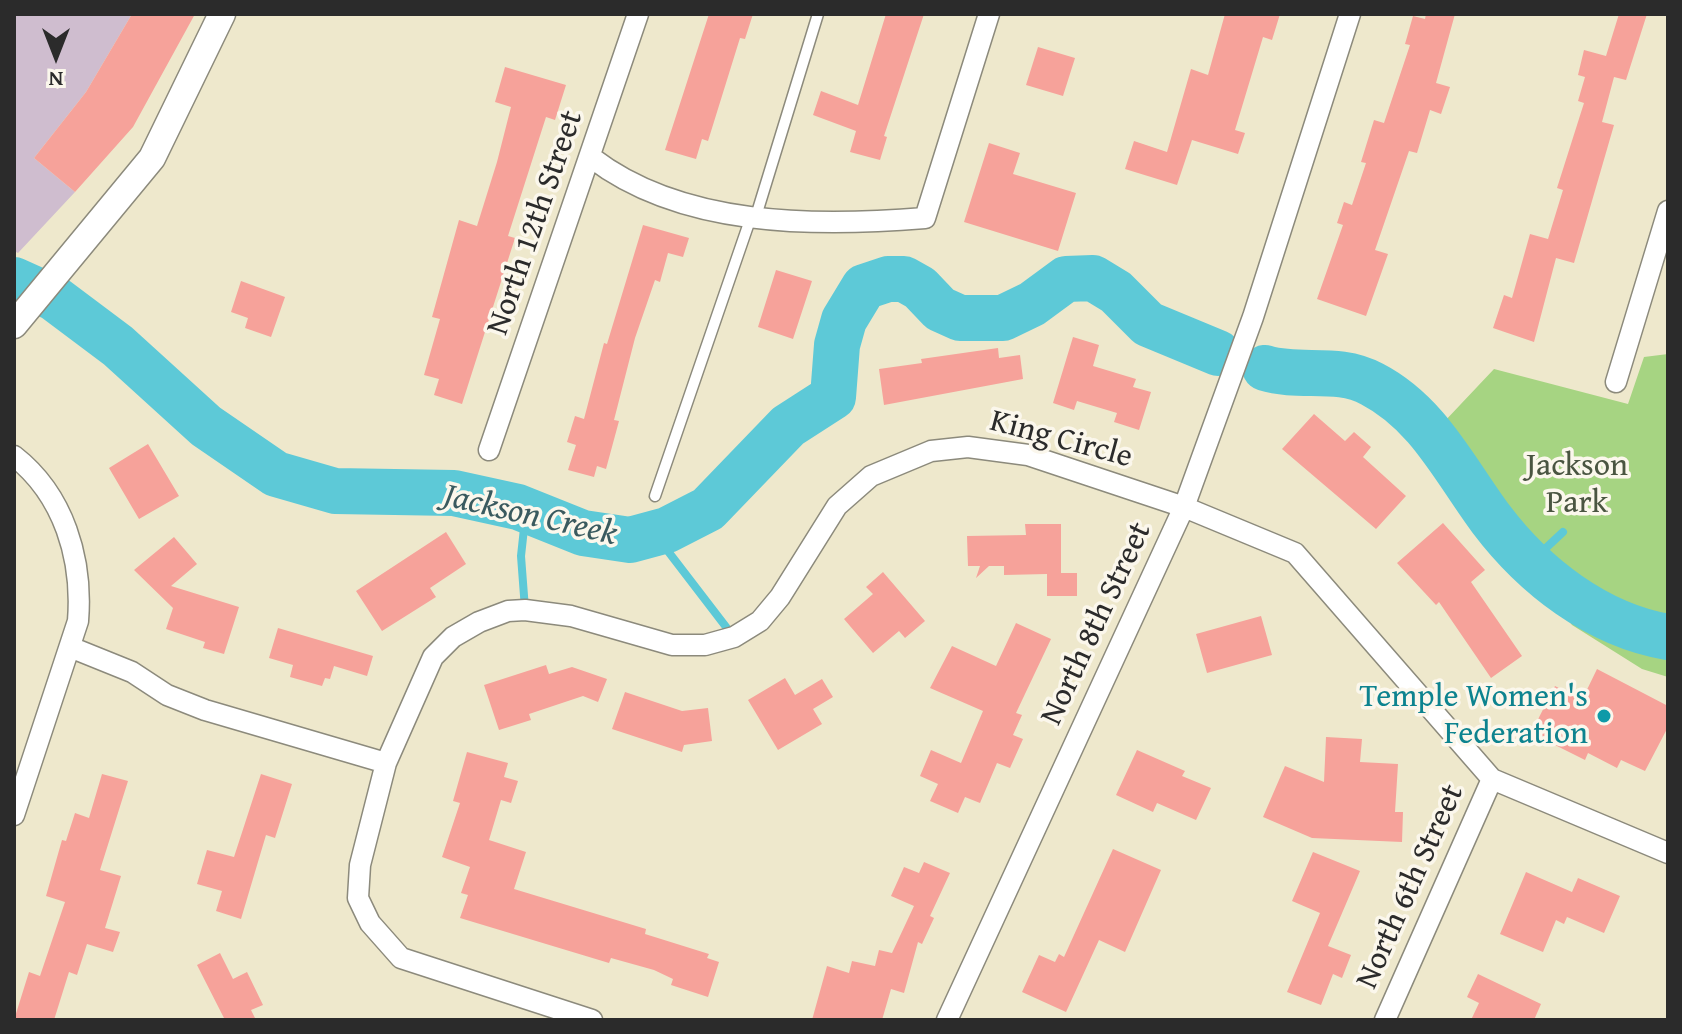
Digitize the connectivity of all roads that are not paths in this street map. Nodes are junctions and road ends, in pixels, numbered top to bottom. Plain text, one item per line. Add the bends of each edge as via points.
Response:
1 (222, 14) edge
2 (638, 14) edge
3 (818, 14) edge
4 (989, 14) edge
5 (1350, 14) edge
6 (592, 158) junction
7 (1668, 211) edge
8 (754, 216) junction
9 (15, 324) edge
10 (1616, 382) dead end
11 (489, 450) dead end
12 (14, 456) edge
13 (655, 496) dead end
14 (1184, 507) junction
15 (70, 647) junction
16 (386, 763) junction
17 (1492, 779) junction
18 (14, 815) edge
19 (1668, 853) edge
20 (592, 1020) edge
21 (947, 1020) edge
22 (1385, 1020) edge

1 - 9 street via 152,158
2 - 6 street, North 12th Street
3 - 8 lane
4 - 8 street via 925,218
5 - 14 street, North 8th Street via 1253,317
6 - 8 street via 623,181 672,202
6 - 11 street, North 12th Street
7 - 10 street
8 - 13 lane
12 - 15 street via 38,474 70,536 80,595
14 - 16 street, King Circle via 1028,455 968,447 931,451 871,476 837,506 780,597 760,621 734,637 705,645 672,645 539,609 508,611 453,637 433,657
14 - 17 street, King Circle via 1295,553
14 - 21 street, North 8th Street
15 - 16 street via 205,710
15 - 18 street
16 - 20 street, King Circle via 360,865 358,898 370,923 401,958
17 - 19 street, King Circle
17 - 22 street, North 6th Street

